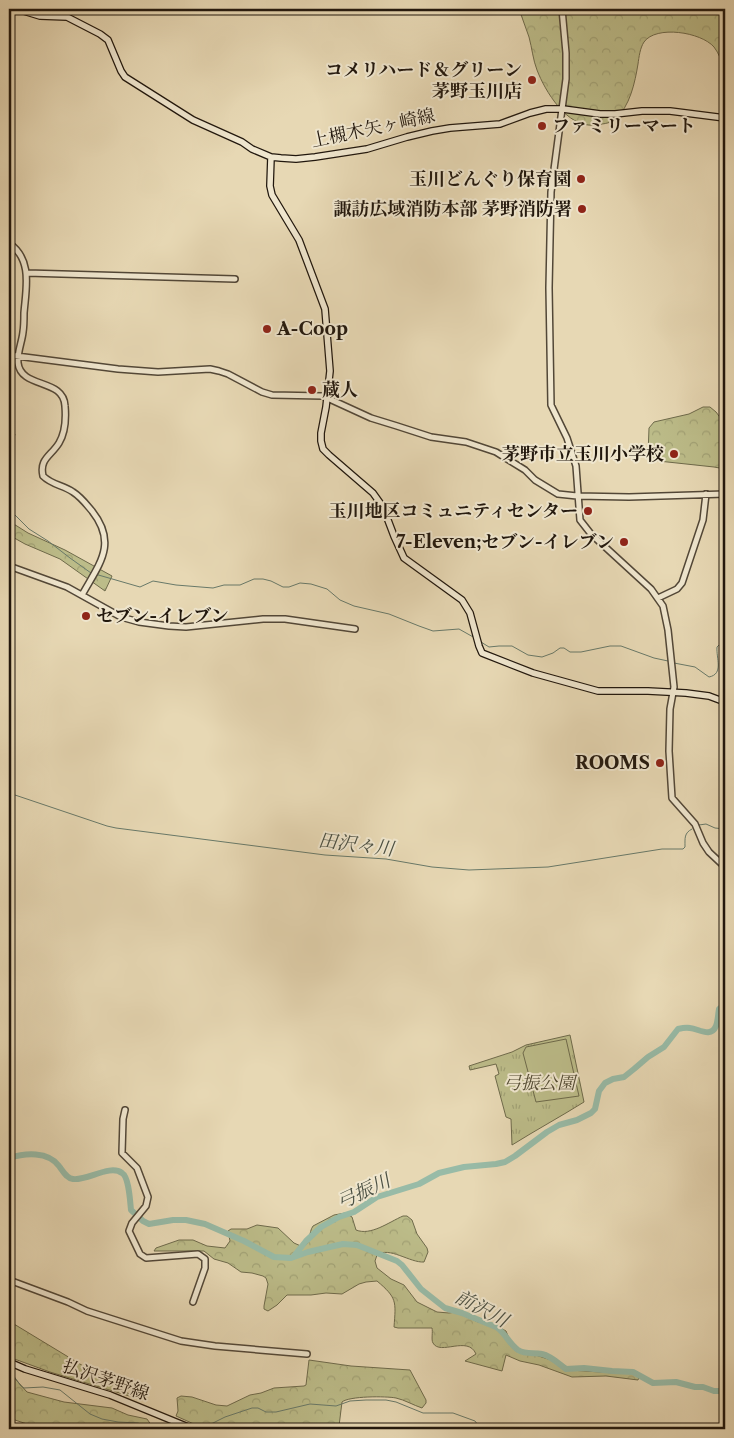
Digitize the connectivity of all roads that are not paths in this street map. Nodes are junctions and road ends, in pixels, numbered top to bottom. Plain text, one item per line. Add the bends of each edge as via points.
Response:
1 (17, 9) edge
2 (562, 9) edge
3 (563, 109) junction
4 (725, 118) edge
5 (271, 157) junction
6 (9, 243) edge
7 (27, 272) junction
8 (234, 279) dead end
9 (9, 355) edge
10 (18, 356) junction
11 (328, 397) junction
12 (706, 494) junction
13 (725, 494) edge
14 (577, 496) junction
15 (9, 566) edge
16 (82, 594) junction
17 (658, 598) junction
18 (356, 629) dead end
19 (674, 692) junction
20 (725, 702) edge
21 (725, 867) edge
22 (125, 1110) dead end
23 (9, 1280) edge
24 (193, 1302) dead end
25 (307, 1354) dead end
26 (9, 1362) edge
27 (193, 1429) edge

1 - 5 main road, 上槻木矢ヶ崎線 via 40,16 67,17 100,34 108,40 125,76 193,120
2 - 3 street via 566,52
3 - 4 main road, 上槻木矢ヶ崎線 via 600,114 670,111
3 - 5 main road, 上槻木矢ヶ崎線 via 536,111 500,124 407,136 351,152 296,159
3 - 14 street via 551,192 550,381 551,405 576,466
5 - 11 main road via 272,195 299,240 325,309 330,357
6 - 7 street via 22,258
7 - 8 street
7 - 10 street via 23,333
9 - 10 street
10 - 11 street via 158,372 219,371 272,395
10 - 16 street via 19,367 26,377 54,388 65,400 63,433 42,465 43,476 50,483 79,497 101,524 104,534 102,559
11 - 14 street via 370,418 496,452 558,494
11 - 19 main road via 321,433 324,449 373,493 383,507 404,558 462,600 470,613 482,653 534,673 598,691
12 - 13 street
12 - 14 street
12 - 17 street via 703,520 682,583
14 - 17 street via 578,514 584,527
15 - 16 street
16 - 18 street via 121,617 169,626 285,619
17 - 19 street via 666,617
19 - 20 main road via 708,696
19 - 21 street via 670,709 669,751 672,798 695,824 702,843
22 - 24 street via 122,1153 137,1168 148,1197 146,1206 132,1222 130,1234 140,1254 146,1258 202,1256 205,1268
23 - 25 street via 181,1341
26 - 27 main road, 払沢茅野線 via 110,1395

